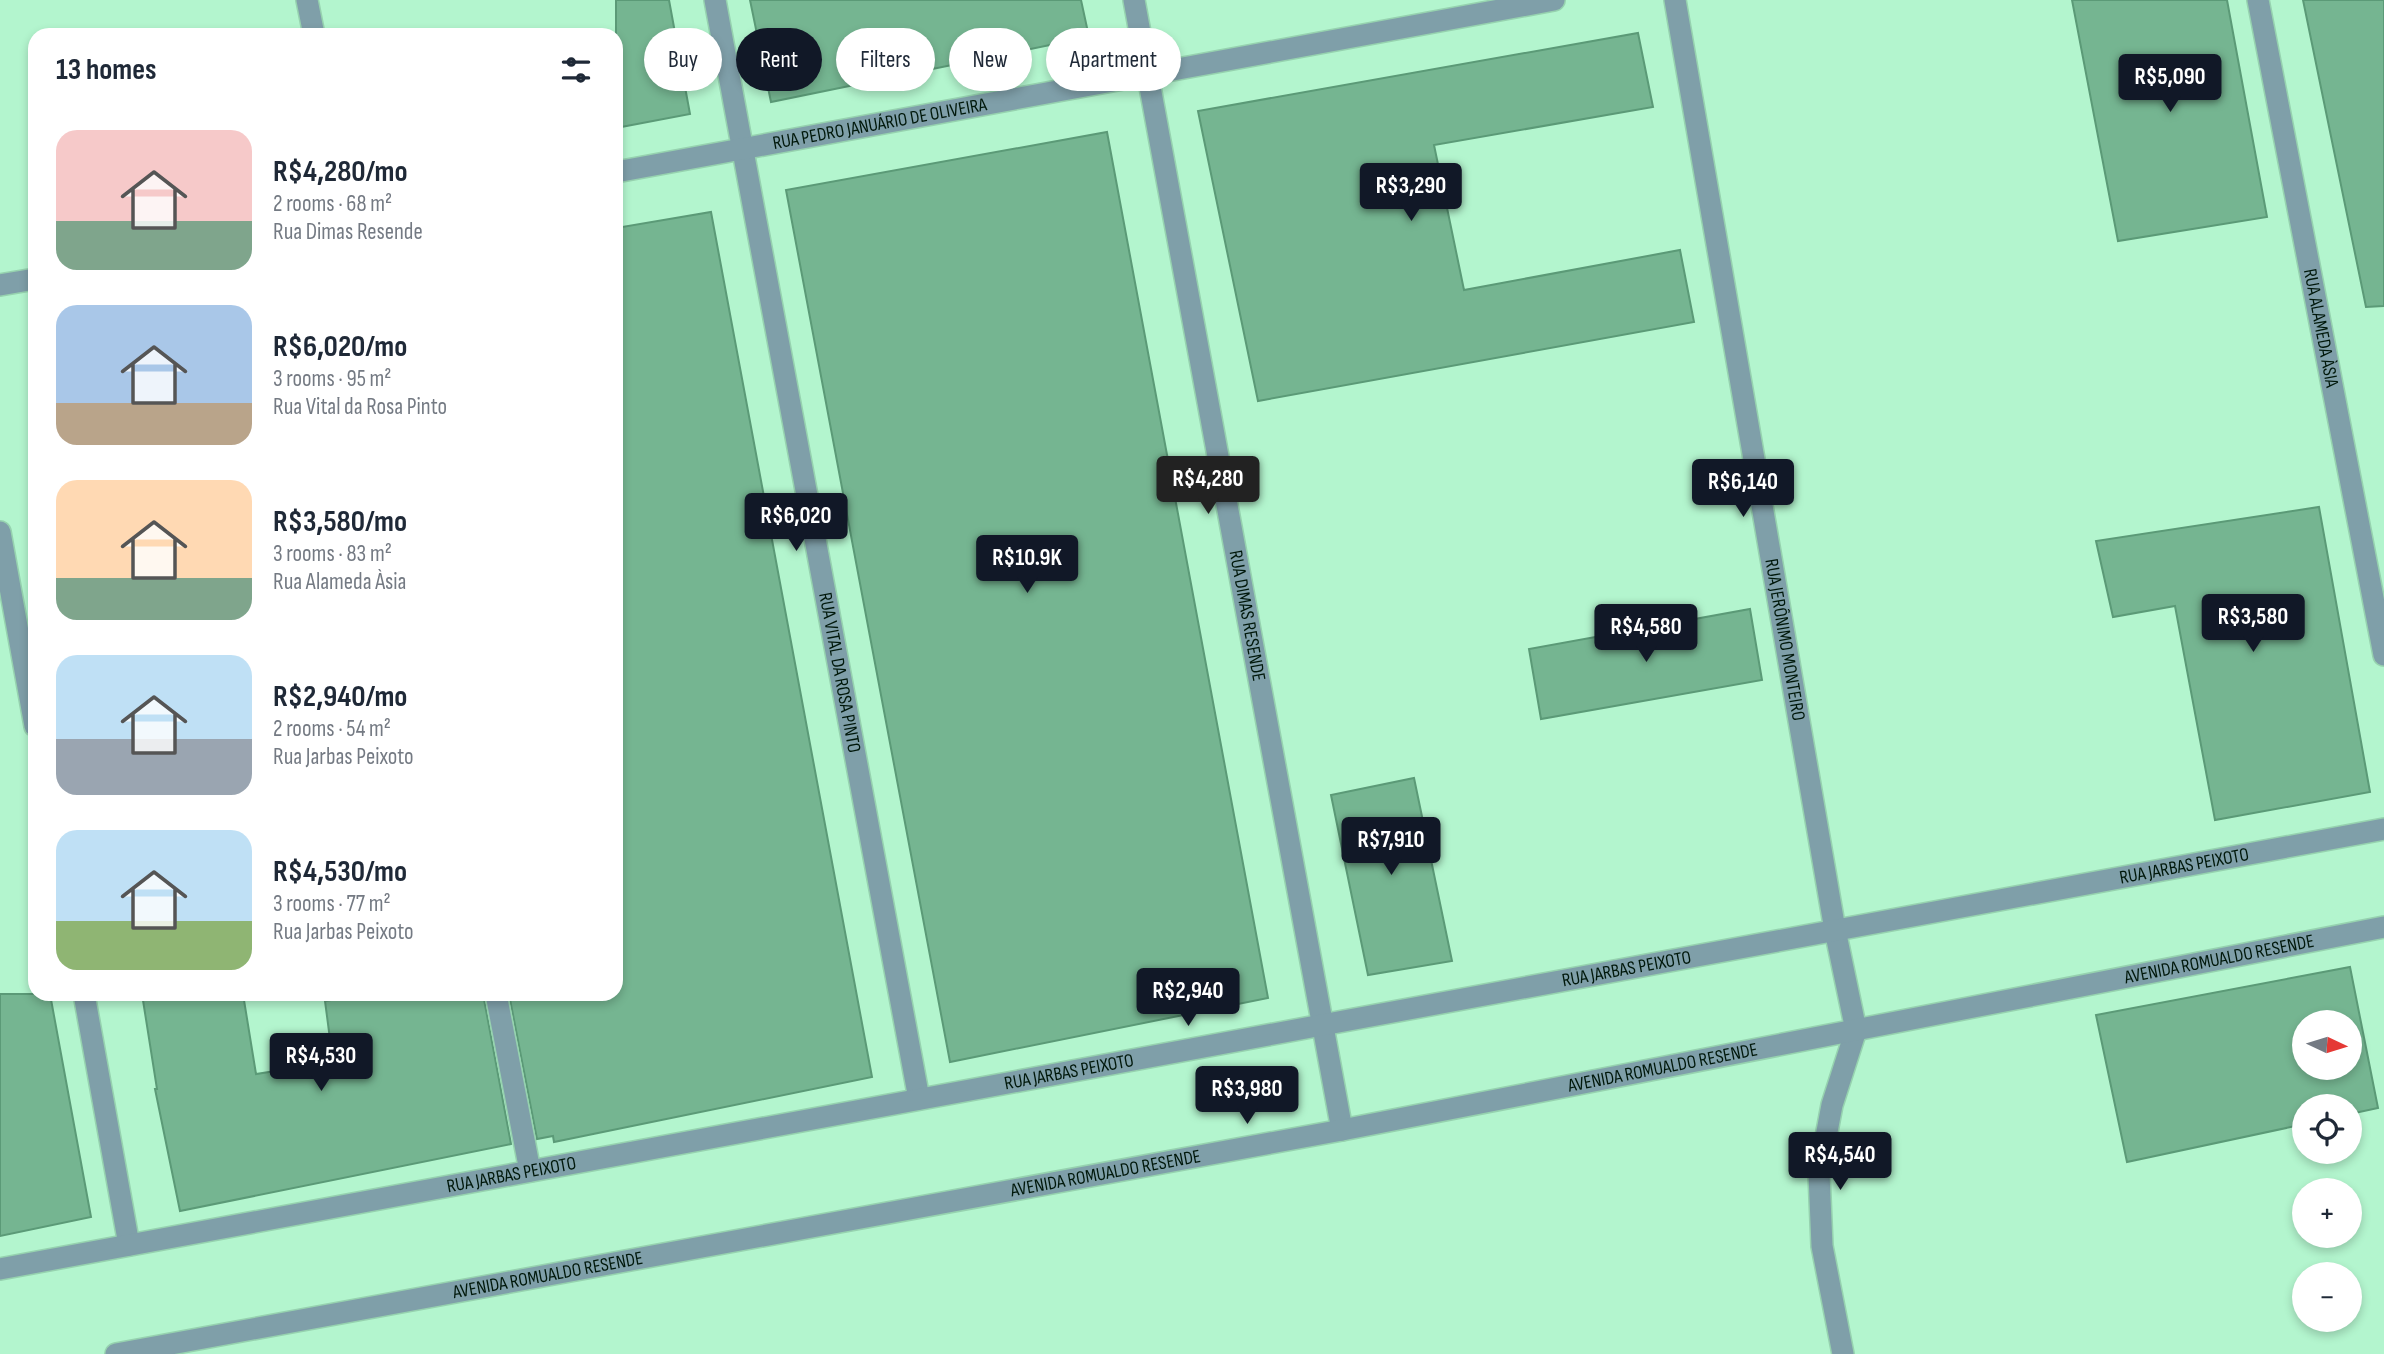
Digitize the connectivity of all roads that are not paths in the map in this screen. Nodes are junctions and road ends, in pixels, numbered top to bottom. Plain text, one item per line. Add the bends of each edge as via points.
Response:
1 (307, 0) edge
2 (715, 0) edge
3 (1134, 0) edge
4 (1554, 0) edge
5 (1675, 0) edge
6 (2258, 0) edge
7 (313, 28) edge
8 (1139, 28) edge
9 (1181, 69) edge
10 (1060, 91) edge
11 (1151, 91) edge
12 (743, 149) junction
13 (623, 171) edge
14 (28, 280) edge
15 (0, 285) edge
16 (0, 532) edge
17 (2384, 655) edge
18 (28, 687) edge
19 (2384, 830) edge
20 (2384, 927) edge
21 (1835, 930) junction
22 (85, 1001) edge
23 (497, 1001) edge
24 (1324, 1025) junction
25 (1856, 1030) junction
26 (919, 1099) junction
27 (1342, 1130) junction
28 (530, 1171) junction
29 (129, 1245) junction
30 (0, 1269) edge
31 (116, 1354) edge
32 (1843, 1354) edge

1 - 7 street
2 - 12 street, RUA VITAL DA ROSA PINTO
3 - 8 street, RUA DIMAS RESENDE
4 - 9 street, RUA PEDRO JANUÁRIO DE OLIVEIRA
5 - 21 street, RUA JERÔNIMO MONTEIRO
6 - 17 street, RUA ALAMEDA ÀSIA
10 - 12 street, RUA PEDRO JANUÁRIO DE OLIVEIRA
11 - 24 street, RUA DIMAS RESENDE
12 - 13 street, RUA PEDRO JANUÁRIO DE OLIVEIRA
12 - 26 street, RUA VITAL DA ROSA PINTO
14 - 15 street
16 - 18 street
19 - 21 street, RUA JARBAS PEIXOTO
20 - 25 street, AVENIDA ROMUALDO RESENDE
21 - 24 street, RUA JARBAS PEIXOTO
21 - 25 street, RUA JERÔNIMO MONTEIRO
22 - 29 street
23 - 28 street
24 - 26 street, RUA JARBAS PEIXOTO
24 - 27 street, RUA DIMAS RESENDE
25 - 27 street, AVENIDA ROMUALDO RESENDE
25 - 32 street via 1832,1105 1819,1174 1822,1246
26 - 28 street, RUA JARBAS PEIXOTO
27 - 31 street, AVENIDA ROMUALDO RESENDE
28 - 29 street, RUA JARBAS PEIXOTO
29 - 30 street, RUA JARBAS PEIXOTO

